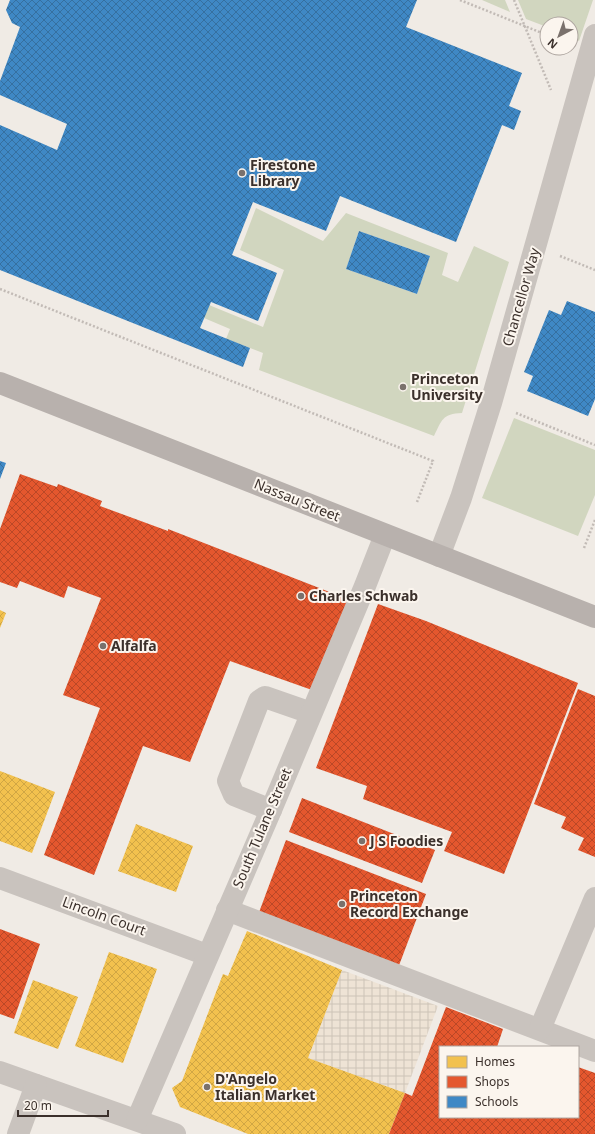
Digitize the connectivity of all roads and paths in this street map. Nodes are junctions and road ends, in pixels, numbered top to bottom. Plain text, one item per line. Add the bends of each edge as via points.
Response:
1 (460, 0) edge
2 (514, 0) edge
3 (526, 26) junction
4 (539, 32) edge
5 (595, 35) edge
6 (568, 132) junction
7 (536, 246) junction
8 (595, 270) edge
9 (0, 289) edge
10 (0, 382) edge
11 (492, 403) junction
12 (595, 445) edge
13 (417, 502) dead end
14 (595, 520) edge
15 (385, 534) junction
16 (584, 548) dead end
17 (439, 556) junction
18 (595, 617) edge
19 (311, 713) junction
20 (271, 810) junction
21 (0, 878) edge
22 (595, 898) edge
23 (227, 910) junction
24 (207, 955) junction
25 (540, 1029) junction
26 (595, 1051) edge
27 (0, 1072) edge
28 (36, 1085) junction
29 (137, 1120) junction
30 (18, 1134) edge
31 (175, 1134) edge

1 - 3 path
2 - 3 path
3 - 4 path
3 - 6 path
5 - 6 street, Chancellor Way
6 - 7 street, Chancellor Way
7 - 8 path
7 - 11 street, Chancellor Way
9 - 13 path via 433,461
10 - 15 main road, Nassau Street
11 - 12 path
11 - 17 street, Chancellor Way
14 - 16 path
15 - 17 main road, Nassau Street
15 - 19 street, South Tulane Street
17 - 18 main road, Nassau Street
19 - 20 street, South Tulane Street
19 - 20 street via 265,697 260,702 228,781 234,795
20 - 23 street, South Tulane Street
21 - 24 street, Lincoln Court
22 - 25 street
23 - 24 street, South Tulane Street
23 - 25 street
24 - 29 street, South Tulane Street
25 - 26 street
27 - 28 street
28 - 29 street
28 - 30 street
29 - 31 street

